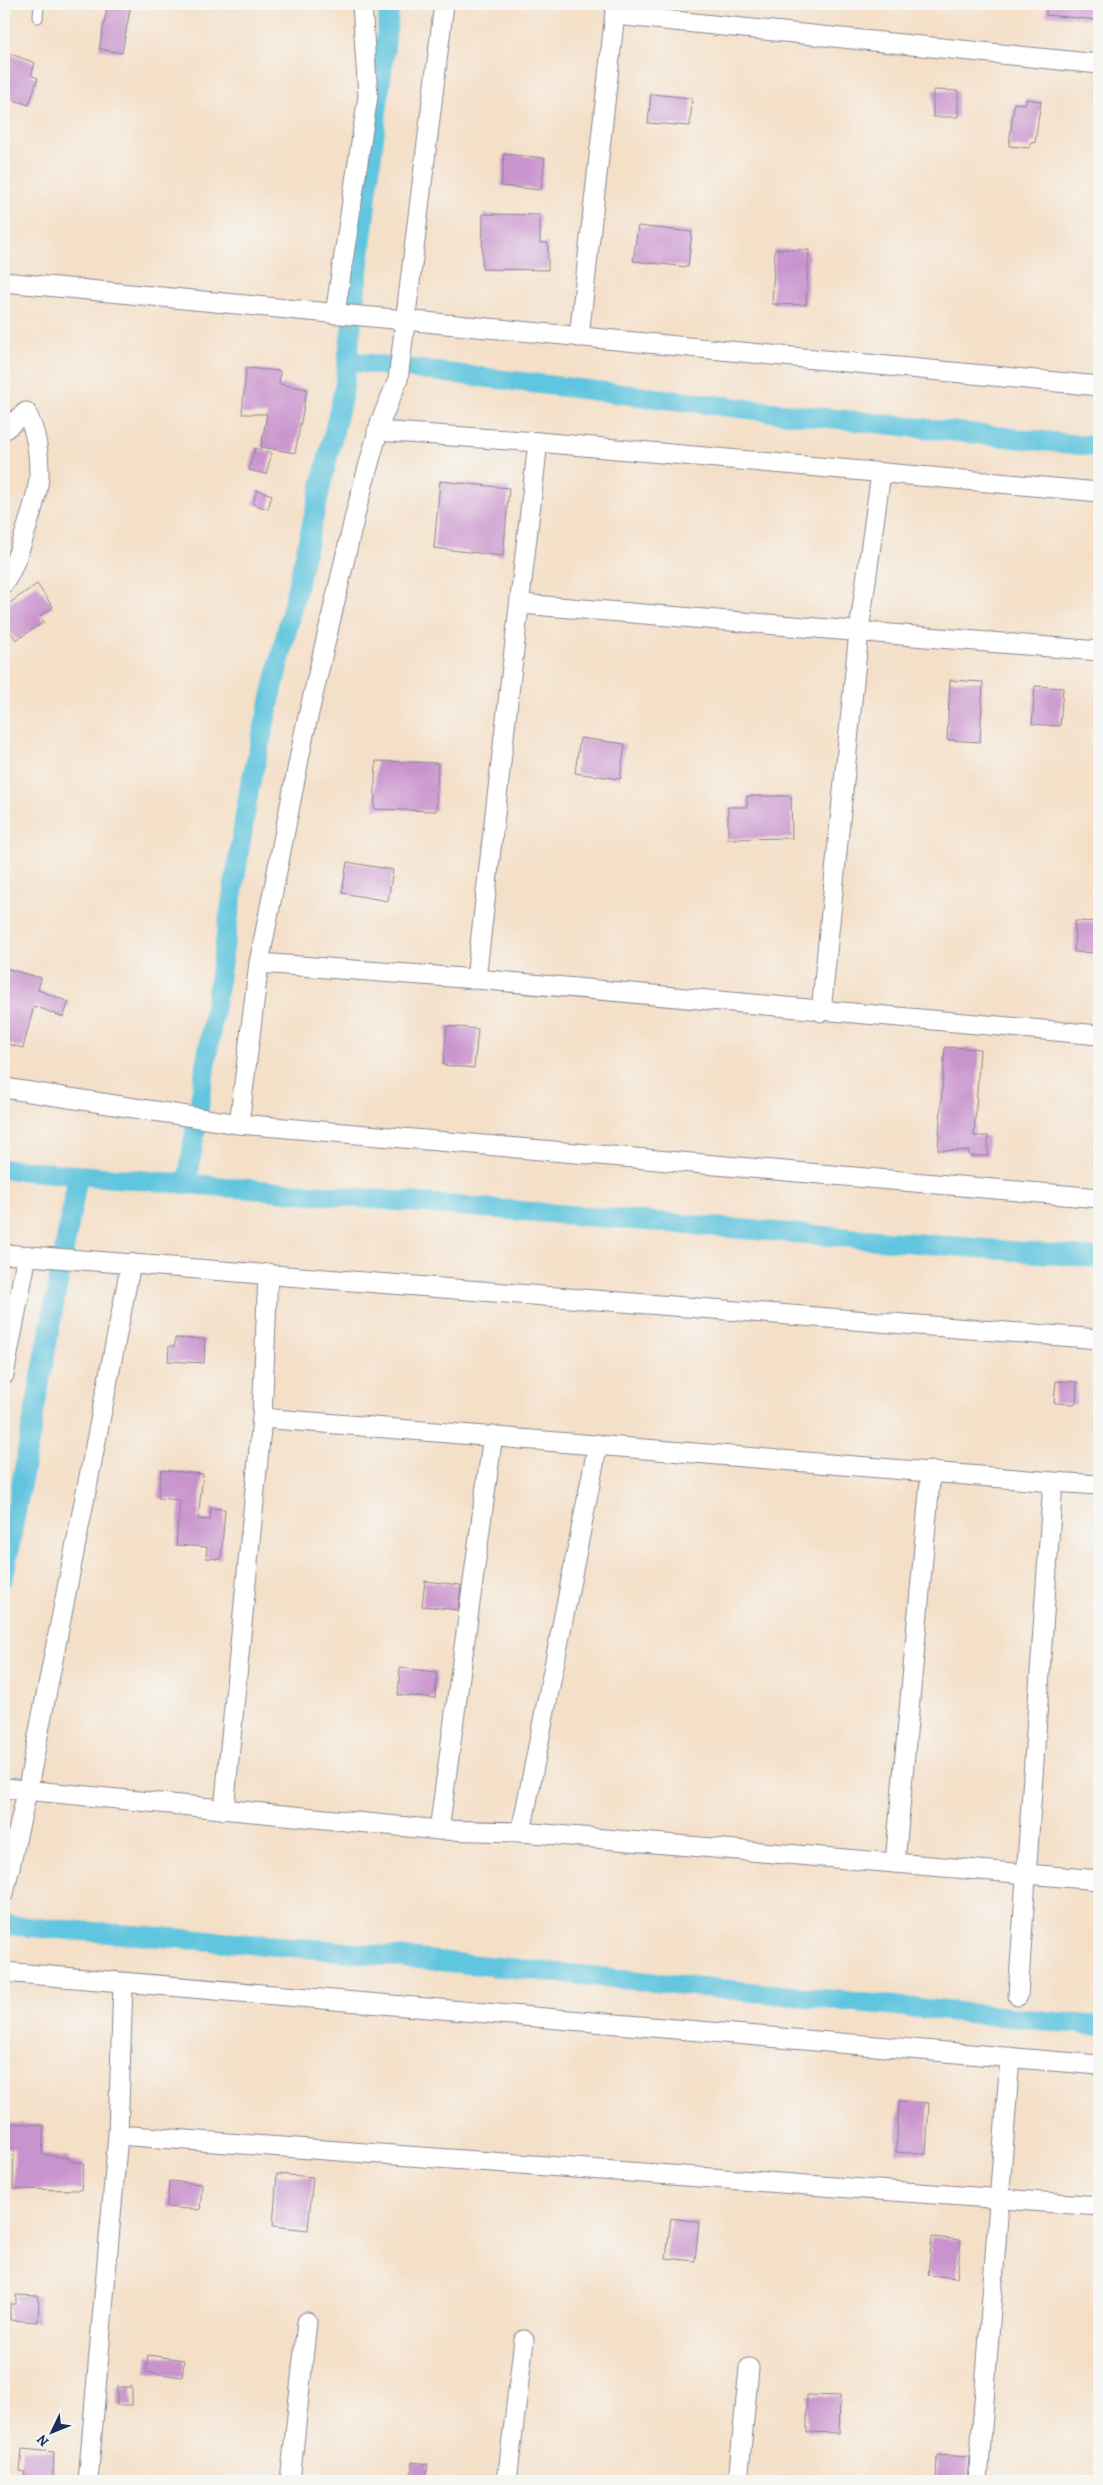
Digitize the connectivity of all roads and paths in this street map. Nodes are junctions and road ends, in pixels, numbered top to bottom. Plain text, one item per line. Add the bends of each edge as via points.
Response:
1 (39, 4) edge
2 (362, 4) edge
3 (444, 4) edge
4 (616, 9) edge
5 (38, 18) dead end
6 (1099, 64) edge
7 (4, 282) edge
8 (335, 314) junction
9 (404, 321) junction
10 (579, 337) junction
11 (1099, 386) edge
12 (4, 430) edge
13 (378, 432) junction
14 (538, 442) junction
15 (881, 473) junction
16 (1099, 492) edge
17 (4, 583) edge
18 (520, 604) junction
19 (859, 631) junction
20 (1099, 651) edge
21 (259, 963) junction
22 (476, 980) junction
23 (821, 1012) junction
24 (1099, 1035) edge
25 (4, 1088) edge
26 (239, 1124) junction
27 (1099, 1198) edge
28 (4, 1254) edge
29 (27, 1255) junction
30 (131, 1263) junction
31 (268, 1273) junction
32 (1099, 1339) edge
33 (4, 1375) edge
34 (262, 1418) junction
35 (494, 1435) junction
36 (598, 1444) junction
37 (931, 1471) junction
38 (1054, 1482) junction
39 (1099, 1485) edge
40 (4, 1788) edge
41 (27, 1792) junction
42 (224, 1810) junction
43 (439, 1830) junction
44 (521, 1832) junction
45 (895, 1863) junction
46 (1028, 1874) junction
47 (1099, 1880) edge
48 (4, 1893) edge
49 (4, 1972) edge
50 (123, 1984) junction
51 (1018, 1996) dead end
52 (1010, 2057) junction
53 (1099, 2065) edge
54 (118, 2135) junction
55 (1000, 2197) junction
56 (1099, 2206) edge
57 (307, 2322) dead end
58 (524, 2340) dead end
59 (749, 2368) dead end
60 (88, 2481) edge
61 (290, 2481) edge
62 (507, 2481) edge
63 (738, 2481) edge
64 (978, 2481) edge

1 - 5 lane
2 - 8 street via 368,96
3 - 9 street
4 - 6 street
4 - 10 street
7 - 8 street
8 - 9 street
9 - 10 street
9 - 13 street via 398,380
10 - 11 street
12 - 17 street via 26,412 36,431 39,478 19,554
13 - 14 street
13 - 21 street via 356,511 304,734
14 - 15 street
14 - 18 street
15 - 16 street
15 - 19 street
18 - 19 street
18 - 22 street
19 - 20 street
19 - 23 street
21 - 22 street
21 - 26 street
22 - 23 street
23 - 24 street
25 - 26 street
26 - 27 street
28 - 29 street
29 - 30 street
29 - 33 street
30 - 31 street
30 - 41 street
31 - 32 street
31 - 34 street
34 - 35 street
34 - 42 street
35 - 36 street
35 - 43 street
36 - 37 street
36 - 44 street
37 - 38 street
37 - 45 street
38 - 39 street
38 - 46 street
40 - 41 street
41 - 42 street
41 - 48 street
42 - 43 street
43 - 44 street
44 - 45 street
45 - 46 street
46 - 47 street
46 - 51 street
49 - 50 street
50 - 52 street
50 - 54 street
52 - 53 street
52 - 55 street
54 - 55 street
54 - 60 street
55 - 56 street
55 - 64 street
57 - 61 street
58 - 62 street
59 - 63 street

